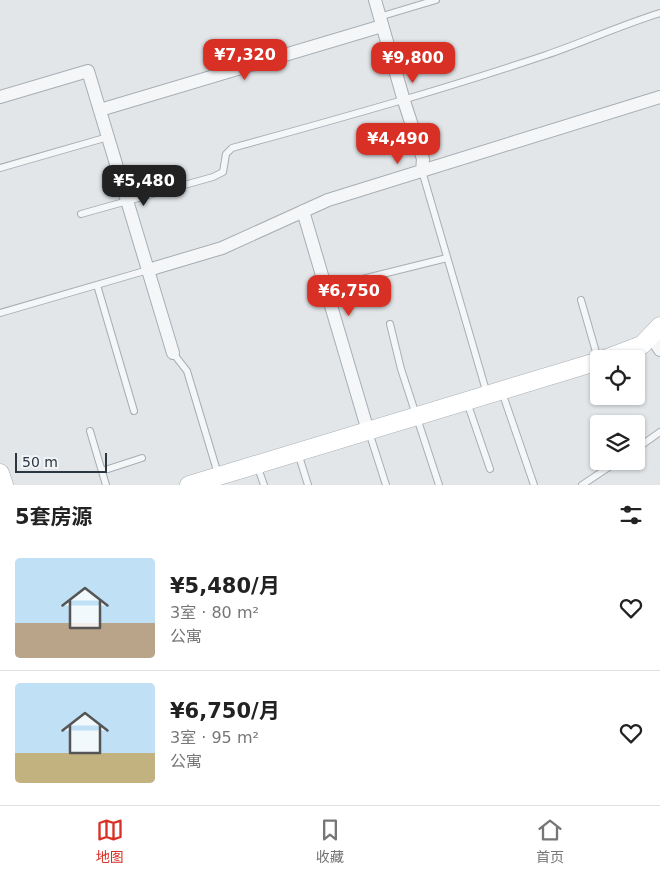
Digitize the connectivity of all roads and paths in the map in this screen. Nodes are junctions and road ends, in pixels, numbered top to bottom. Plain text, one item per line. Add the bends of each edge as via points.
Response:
1 (375, 0) edge
2 (436, 0) edge
3 (660, 13) edge
4 (381, 21) junction
5 (0, 96) edge
6 (660, 97) edge
7 (404, 101) junction
8 (100, 110) junction
9 (108, 137) junction
10 (0, 168) edge
11 (422, 171) junction
12 (128, 200) junction
13 (303, 211) junction
14 (81, 214) dead end
15 (447, 258) junction
16 (148, 270) junction
17 (97, 285) junction
18 (326, 288) junction
19 (581, 300) dead end
20 (0, 313) edge
21 (390, 324) dead end
22 (657, 337) edge
23 (596, 350) edge
24 (629, 350) edge
25 (173, 352) joint
26 (590, 364) edge
27 (494, 393) junction
28 (467, 401) junction
29 (134, 411) dead end
30 (416, 416) junction
31 (90, 431) dead end
32 (368, 431) junction
33 (660, 432) edge
34 (645, 443) edge
35 (297, 452) junction
36 (142, 458) dead end
37 (257, 464) junction
38 (490, 469) dead end
39 (604, 470) edge
40 (102, 471) junction
41 (0, 472) edge
42 (219, 480) edge
43 (4, 485) edge
44 (106, 485) edge
45 (190, 485) edge
46 (264, 485) edge
47 (308, 485) edge
48 (386, 485) edge
49 (439, 485) edge
50 (534, 485) edge
51 (582, 485) edge

1 - 4 street
2 - 4 lane
3 - 7 lane
4 - 7 street
4 - 8 street
5 - 8 street via 88,71
6 - 11 street
7 - 11 street via 423,159
7 - 12 lane via 232,148 226,154 223,172
8 - 9 street
9 - 10 lane
9 - 12 street
11 - 13 street
11 - 15 lane
12 - 14 lane
12 - 16 street
13 - 16 street via 222,248
13 - 18 street
15 - 18 lane
15 - 27 lane
16 - 17 lane
16 - 25 street
17 - 20 lane
17 - 29 lane
18 - 32 street
19 - 23 lane
21 - 30 lane
22 - 24 street
25 - 42 lane via 187,371
26 - 27 street
27 - 28 street
27 - 50 lane
28 - 30 street
28 - 38 lane
30 - 32 street
30 - 49 lane
31 - 40 lane
32 - 35 street
32 - 48 lane
33 - 34 lane
35 - 37 street
35 - 47 lane
36 - 40 lane
37 - 42 street
37 - 46 lane
39 - 51 lane
40 - 44 lane
41 - 43 street
42 - 45 street

